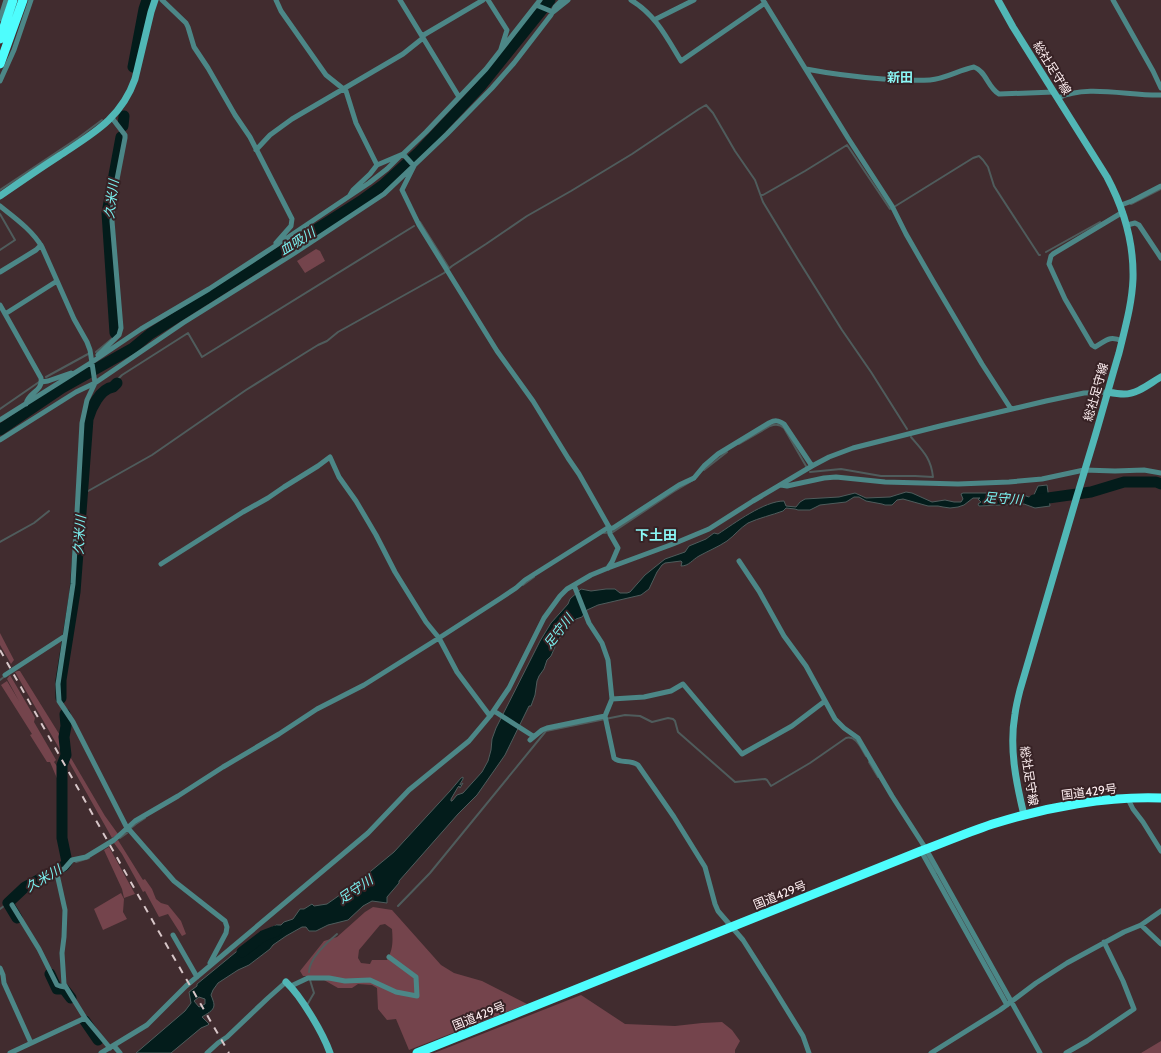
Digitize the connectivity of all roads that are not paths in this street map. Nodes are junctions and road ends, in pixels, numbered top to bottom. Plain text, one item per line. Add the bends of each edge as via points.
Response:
1 (6, 0) edge
2 (14, 0) edge
3 (23, 0) edge
4 (31, 0) edge
5 (156, 0) edge
6 (162, 0) edge
7 (276, 0) edge
8 (400, 0) edge
9 (483, 0) edge
10 (488, 0) edge
11 (540, 0) edge
12 (562, 0) edge
13 (568, 0) edge
14 (631, 0) edge
15 (694, 0) edge
16 (998, 0) edge
17 (1113, 0) edge
18 (764, 1) edge
19 (538, 6) junction
20 (552, 12) junction
21 (0, 19) edge
22 (654, 20) junction
23 (423, 37) junction
24 (0, 39) edge
25 (500, 52) junction
26 (0, 64) edge
27 (806, 70) junction
28 (0, 81) edge
29 (344, 88) junction
30 (1161, 88) edge
31 (1056, 95) junction
32 (1161, 95) edge
33 (458, 97) junction
34 (112, 118) junction
35 (256, 150) junction
36 (403, 155) junction
37 (377, 165) junction
38 (413, 165) junction
39 (1161, 186) edge
40 (0, 196) edge
41 (349, 197) junction
42 (0, 206) edge
43 (1122, 209) junction
44 (1127, 225) junction
45 (41, 245) junction
46 (272, 248) junction
47 (1161, 258) edge
48 (0, 272) edge
49 (57, 281) junction
50 (0, 305) edge
51 (3, 313) edge
52 (1122, 341) junction
53 (92, 363) junction
54 (75, 373) junction
55 (1161, 377) edge
56 (94, 381) junction
57 (41, 382) junction
58 (1108, 392) junction
59 (26, 404) junction
60 (1011, 408) junction
61 (0, 420) edge
62 (0, 440) edge
63 (812, 466) junction
64 (1084, 473) junction
65 (1161, 474) edge
66 (781, 485) junction
67 (609, 530) junction
68 (739, 561) dead end
69 (161, 564) dead end
70 (608, 568) junction
71 (574, 586) junction
72 (65, 636) junction
73 (440, 640) junction
74 (5, 674) dead end
75 (612, 699) junction
76 (826, 701) junction
77 (496, 712) junction
78 (490, 716) junction
79 (606, 718) junction
80 (1161, 798) edge
81 (1128, 799) junction
82 (1024, 815) junction
83 (128, 828) junction
84 (924, 850) junction
85 (1161, 851) edge
86 (12, 905) dead end
87 (1161, 910) edge
88 (1141, 925) junction
89 (732, 927) junction
90 (173, 935) dead end
91 (1104, 942) junction
92 (1161, 944) edge
93 (389, 958) dead end
94 (208, 967) junction
95 (0, 968) edge
96 (197, 977) junction
97 (2, 982) edge
98 (289, 984) junction
99 (66, 986) junction
100 (1010, 1003) junction
101 (86, 1018) junction
102 (31, 1043) junction
103 (112, 1047) junction
104 (119, 1052) edge
105 (10, 1053) edge
106 (101, 1053) edge
107 (207, 1053) edge
108 (330, 1053) edge
109 (417, 1053) edge
110 (809, 1053) edge
111 (931, 1053) edge
112 (1040, 1053) edge
113 (1066, 1053) edge

1 - 21 street
2 - 24 highway
3 - 26 highway
4 - 28 street
5 - 34 main road via 132,90
6 - 35 street via 186,23 194,47
7 - 29 street via 326,75
8 - 23 street
9 - 23 street
10 - 25 street via 507,30
11 - 19 street
12 - 20 street
13 - 20 street
14 - 22 street
15 - 22 street
16 - 31 main road, 総社足守線
17 - 30 street
18 - 22 street via 681,61
18 - 27 street
19 - 20 street
19 - 25 street
20 - 38 street via 492,88
23 - 29 street via 403,54
23 - 33 street
25 - 33 street
27 - 31 street via 858,77 930,80 974,67 980,70 999,94
27 - 60 street via 892,206 982,364
29 - 35 street via 292,119 270,135
29 - 37 street via 356,123
31 - 32 street via 1110,91 1145,96
31 - 43 main road, 総社足守線 via 1107,177
33 - 36 street
34 - 40 main road
34 - 53 street via 125,138 113,200 112,222 121,328 119,335
35 - 46 street via 292,219 291,226
36 - 37 street
36 - 38 street
36 - 41 street via 369,184
37 - 41 street
38 - 56 street via 398,182 378,198
38 - 67 street via 402,190 419,225 497,351 533,401
39 - 43 street
41 - 46 street
42 - 45 street via 36,237
43 - 44 main road, 総社足守線
43 - 52 street via 1053,254 1049,264 1065,299 1092,345 1095,347 1110,338
44 - 47 street via 1138,225
44 - 52 main road, 総社足守線 via 1133,280
45 - 48 street
45 - 49 street
46 - 53 street via 141,329
49 - 51 street
49 - 53 street via 87,342
50 - 51 street
51 - 57 street
52 - 58 main road, 総社足守線
53 - 54 street
53 - 56 street
54 - 57 street
54 - 59 street
55 - 58 main road via 1131,393
56 - 62 street
56 - 72 street via 82,424 73,584
57 - 59 street
58 - 60 street via 1084,393
58 - 64 main road, 総社足守線
59 - 61 street
60 - 63 street via 853,448
63 - 66 street
63 - 67 street via 784,424 775,420 718,454 694,478
64 - 65 street via 1144,470
64 - 66 street via 1009,482 958,484 885,482 836,476
64 - 82 main road, 総社足守線 via 1014,714 1013,764
66 - 70 street via 709,529
67 - 70 street via 618,548
67 - 73 street via 524,580
68 - 76 street
69 - 73 street via 330,457 339,477 365,516 395,572
70 - 71 street
71 - 75 street via 608,660
71 - 77 street via 560,596 544,618
72 - 74 street
72 - 83 street via 58,684 59,701 73,722
73 - 78 street via 457,672
73 - 83 street via 316,710
75 - 76 street via 671,692 683,684 742,754 792,726
75 - 79 street
76 - 84 street via 835,719 858,738
77 - 78 street
77 - 79 street via 531,737 547,728
78 - 94 street via 469,742 409,790 368,833
79 - 89 street via 614,758 638,765 674,816 705,867 718,911
80 - 81 highway, 国道429号
81 - 82 highway, 国道429号 via 1078,804
81 - 85 street
82 - 84 highway, 国道429号
83 - 94 street via 174,881 225,921 226,933
83 - 99 street via 86,857 72,860 57,874 65,910 62,953
84 - 89 highway, 国道429号
84 - 100 street
86 - 99 street via 58,985
87 - 88 street
88 - 91 street
88 - 92 street
89 - 109 highway, 国道429号
89 - 110 street via 788,1011 803,1036
90 - 96 street
91 - 100 street via 1067,962
91 - 113 street via 1134,1009
93 - 98 street via 416,977 417,996 396,992 370,980 308,978
94 - 96 street
95 - 97 street
96 - 103 street via 147,1025
97 - 102 street
98 - 107 street via 268,998
98 - 108 main road
99 - 101 street
100 - 111 street
100 - 112 street
101 - 102 street
101 - 103 street
102 - 105 street
103 - 104 street
103 - 106 street

